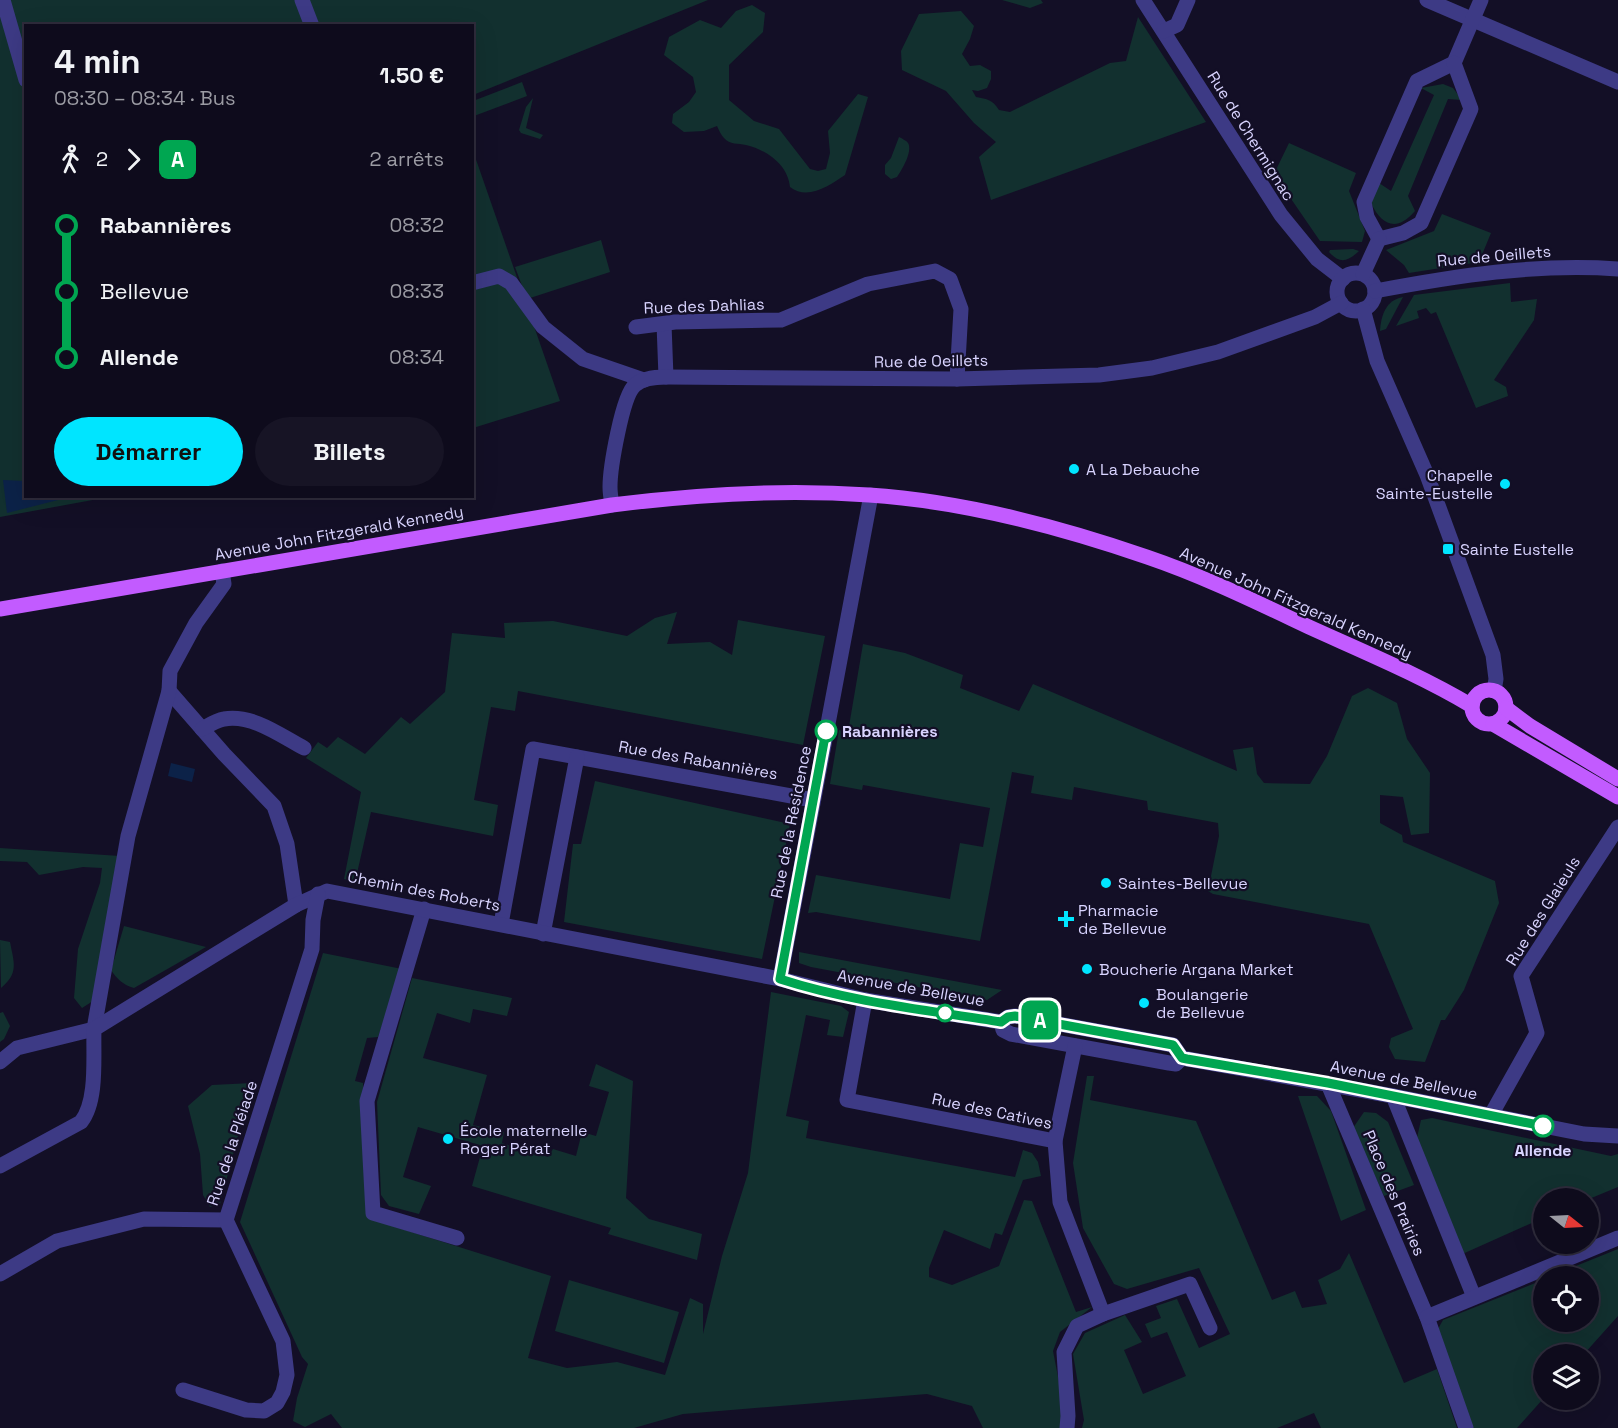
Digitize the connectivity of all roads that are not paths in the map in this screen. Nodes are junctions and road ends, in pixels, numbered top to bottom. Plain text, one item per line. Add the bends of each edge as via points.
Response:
1 (3, 0) edge
2 (302, 0) edge
3 (1143, 0) edge
4 (1188, 0) edge
5 (1427, 0) edge
6 (1481, 0) edge
7 (1473, 20) junction
8 (311, 24) edge
9 (1164, 31) junction
10 (1454, 63) junction
11 (24, 73) edge
12 (1618, 82) edge
13 (1379, 239) junction
14 (1618, 269) edge
15 (1364, 274) junction
16 (1343, 279) junction
17 (474, 282) edge
18 (1375, 291) junction
19 (1341, 303) junction
20 (1363, 309) junction
21 (664, 324) junction
22 (636, 327) dead end
23 (666, 377) junction
24 (957, 379) junction
25 (644, 380) junction
26 (871, 495) junction
27 (612, 506) junction
28 (222, 571) junction
29 (0, 609) edge
30 (169, 691) junction
31 (1494, 691) junction
32 (1472, 706) junction
33 (1506, 708) junction
34 (1493, 724) junction
35 (202, 729) junction
36 (304, 748) dead end
37 (577, 757) junction
38 (1618, 779) edge
39 (1618, 797) edge
40 (813, 800) junction
41 (1618, 827) edge
42 (318, 894) junction
43 (296, 905) junction
44 (424, 909) junction
45 (501, 924) junction
46 (543, 934) junction
47 (780, 979) junction
48 (865, 1000) junction
49 (1001, 1022) junction
50 (94, 1029) junction
51 (1075, 1046) junction
52 (1182, 1058) junction
53 (0, 1062) edge
54 (1328, 1083) junction
55 (1393, 1096) junction
56 (1491, 1115) junction
57 (1618, 1136) edge
58 (1056, 1142) junction
59 (0, 1166) edge
60 (226, 1220) junction
61 (457, 1238) dead end
62 (1618, 1238) edge
63 (0, 1274) edge
64 (1474, 1298) junction
65 (1103, 1314) junction
66 (1426, 1317) junction
67 (1210, 1328) dead end
68 (183, 1390) dead end
69 (1067, 1428) edge
70 (1466, 1428) edge

1 - 11 street
2 - 8 street
3 - 9 street, Rue de Chermignac
4 - 9 street via 1177,25
5 - 7 street
6 - 7 street
7 - 10 street
7 - 12 street
9 - 16 street, Rue de Chermignac via 1281,215 1317,259
10 - 13 street via 1417,81 1364,202
10 - 13 street via 1471,109 1421,224
13 - 15 street
14 - 18 street, Rue de Oeillets via 1587,267 1462,275
15 - 16 street
15 - 18 street
16 - 19 street via 1337,291
17 - 25 street via 499,276 511,283 543,327 583,359
18 - 20 street via 1372,302
19 - 20 street via 1351,310
19 - 24 street, Rue de Oeillets via 1315,317 1218,352 1152,368 1099,375
20 - 31 street via 1377,361 1430,485 1493,655
21 - 22 street, Rue des Dahlias
21 - 23 street
21 - 24 street, Rue des Dahlias via 781,320 868,284 935,271 950,279 961,309
23 - 24 street, Rue de Oeillets
23 - 25 street, Rue de Oeillets
25 - 27 street via 627,397 622,414 610,486
26 - 27 main road, Avenue John Fitzgerald Kennedy via 744,493
26 - 32 main road, Avenue John Fitzgerald Kennedy via 1014,518 1147,557 1229,589
26 - 40 street, Rue de la Résidence
27 - 28 main road, Avenue John Fitzgerald Kennedy
28 - 29 main road, Avenue John Fitzgerald Kennedy
28 - 30 street via 224,584 196,623 170,671
30 - 35 street
30 - 50 street via 128,836
31 - 32 main road via 1479,693
31 - 33 main road via 1503,698
32 - 34 main road via 1478,721
33 - 34 main road via 1502,718
33 - 38 main road
34 - 39 main road
35 - 36 street via 222,719 240,719 264,726
35 - 43 street via 274,806 287,844
37 - 40 street, Rue des Rabannières
37 - 45 street, Rue des Rabannières via 533,749
37 - 46 street
40 - 47 street, Rue de la Résidence
41 - 56 street, Rue des Glaieuls via 1521,976 1537,1033
42 - 43 street, Chemin des Roberts
42 - 44 street, Chemin des Roberts via 327,891
42 - 60 street, Rue de la Pléiade via 312,949
43 - 50 street, Chemin des Roberts
44 - 45 street, Chemin des Roberts
44 - 61 street via 367,1101 373,1213
45 - 46 street, Chemin des Roberts
46 - 47 street, Chemin des Roberts
47 - 48 street, Avenue de Bellevue
48 - 49 street, Avenue de Bellevue
48 - 58 street, Rue des Catives via 847,1100
49 - 51 street, Avenue de Bellevue via 1003,1030 1011,1034
49 - 52 street, Avenue de Bellevue via 1015,1016 1173,1045
50 - 53 street, Chemin des Roberts via 18,1048
50 - 59 street via 88,1114 81,1122
51 - 52 street, Avenue de Bellevue via 1176,1064
51 - 58 street
52 - 54 street, Avenue de Bellevue
54 - 55 street, Avenue de Bellevue
54 - 66 street, Place des Prairies
55 - 56 street, Avenue de Bellevue
55 - 64 street, Place des Prairies
56 - 57 street, Avenue de Bellevue via 1584,1134
58 - 65 street, Rue des Catives via 1060,1202
60 - 63 street via 144,1220 57,1240
60 - 68 street, Rue de la Pléiade via 283,1341 287,1375 283,1392 264,1411 246,1410
62 - 64 street
64 - 66 street
65 - 67 street via 1190,1284
65 - 69 street via 1077,1326 1064,1352
66 - 70 street, Place des Prairies

